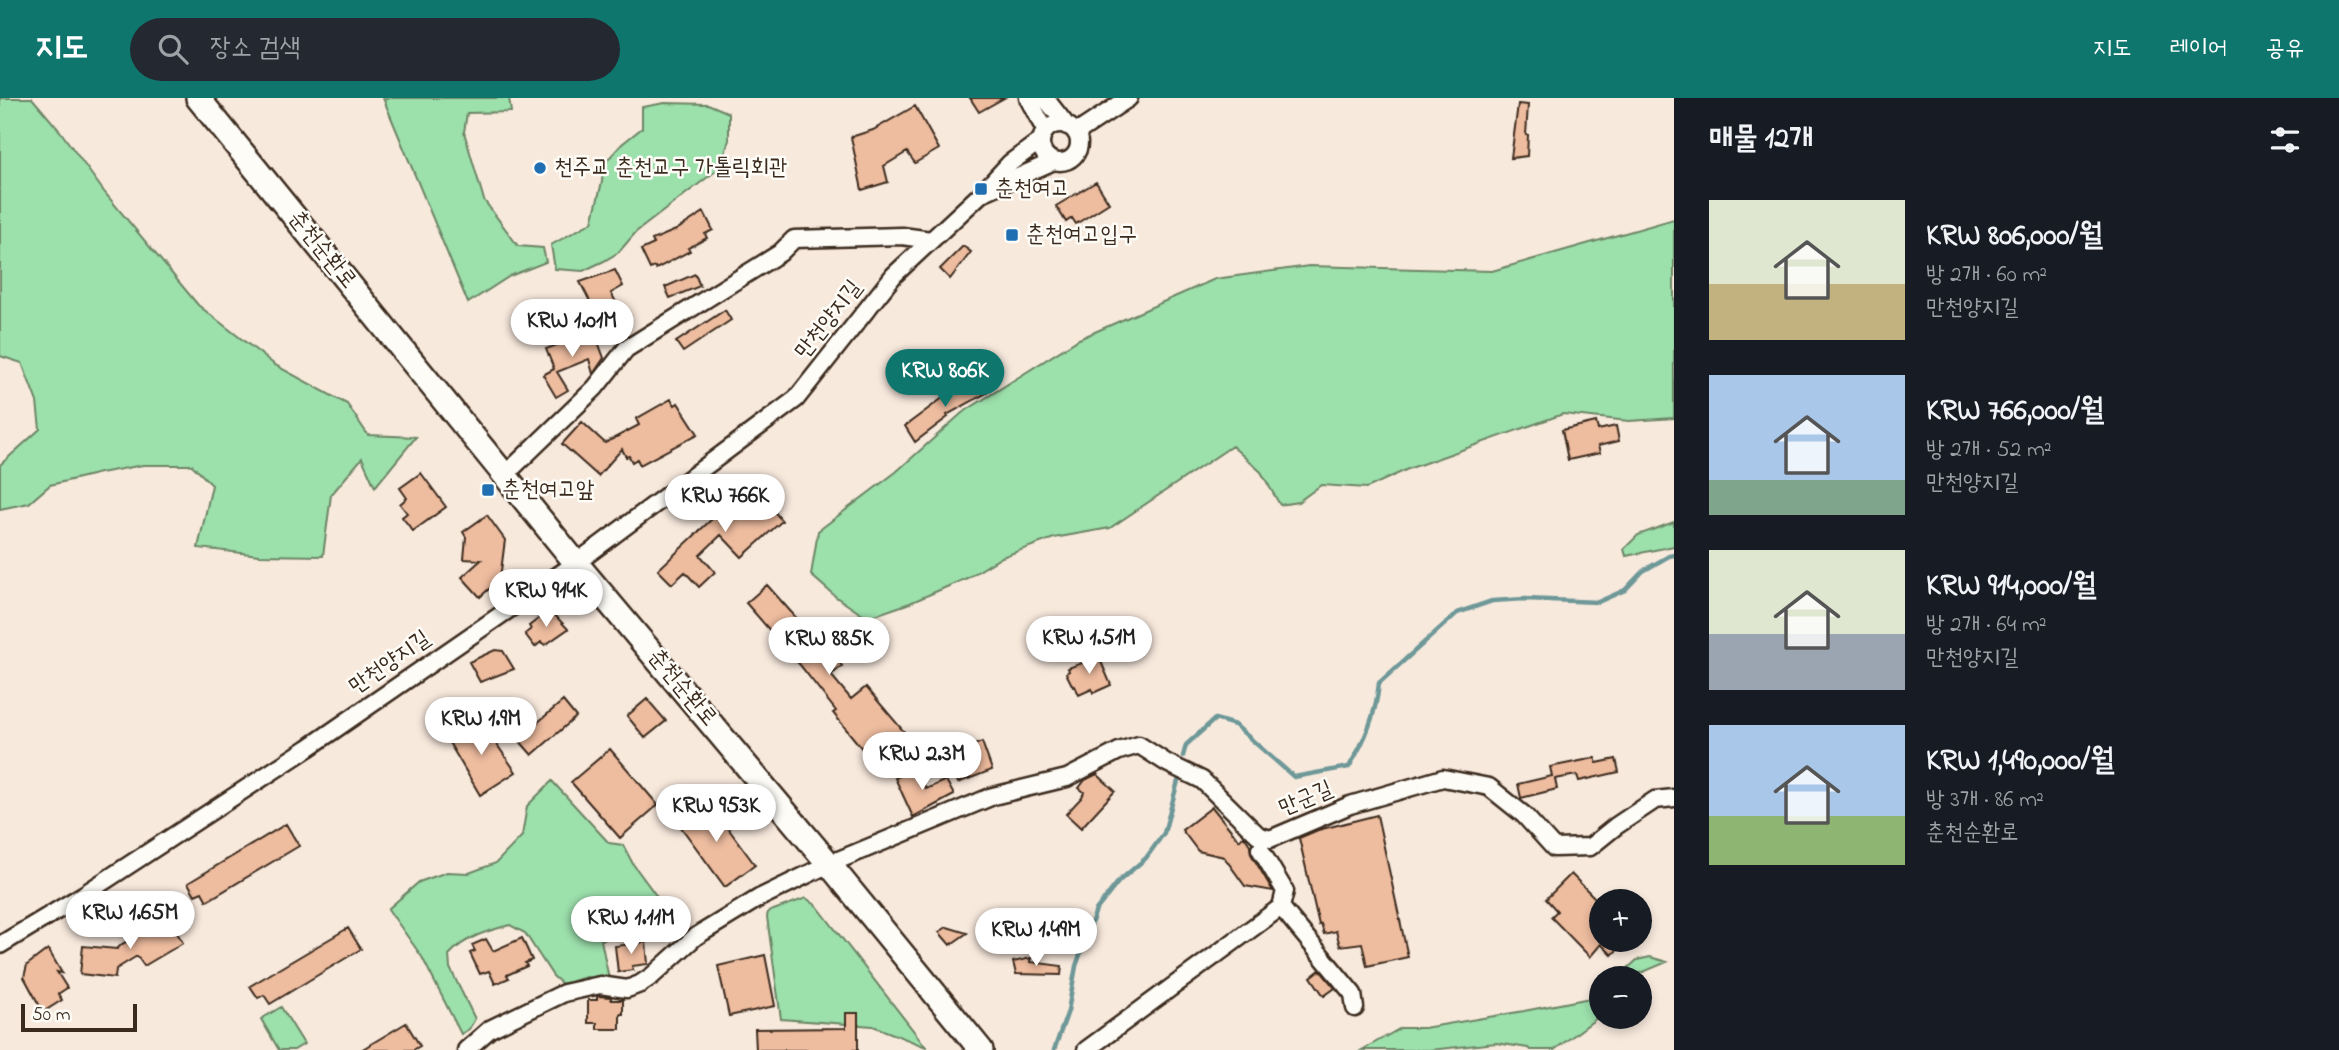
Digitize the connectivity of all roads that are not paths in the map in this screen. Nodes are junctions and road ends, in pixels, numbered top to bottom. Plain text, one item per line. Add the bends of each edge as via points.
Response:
1 (198, 98) edge
2 (1028, 98) edge
3 (1045, 98) edge
4 (1129, 98) edge
5 (1072, 129) junction
6 (1043, 136) junction
7 (1054, 161) junction
8 (982, 193) junction
9 (931, 240) junction
10 (505, 475) junction
11 (576, 563) junction
12 (1674, 797) edge
13 (1260, 849) dead end
14 (830, 864) junction
15 (1281, 907) junction
16 (0, 946) edge
17 (1355, 1008) dead end
18 (466, 1050) edge
19 (981, 1050) edge
20 (1086, 1050) edge

1 - 10 street, 춘천순환로
2 - 6 street
3 - 5 street
4 - 5 street
5 - 6 street via 1055,124
5 - 7 street via 1078,139 1076,152 1067,160
6 - 7 street via 1044,154
6 - 8 street
7 - 8 street
8 - 9 street, 만천양지길
9 - 10 street via 902,236 794,239 780,253 626,349 595,388
9 - 11 street, 만천양지길 via 894,275 796,399
10 - 11 street, 춘천순환로
11 - 14 street, 춘천순환로
11 - 16 street, 만천양지길 via 307,748
12 - 14 street, 만군길 via 1655,800 1590,847 1554,848 1489,787 1443,778 1350,805 1270,839 1258,835 1202,779 1139,745 1067,778 993,796
13 - 15 street via 1285,891
14 - 18 street via 759,898 695,937 640,984 627,989 600,985 564,993 490,1029
14 - 19 street, 춘천순환로
15 - 17 street via 1353,994
15 - 20 street

